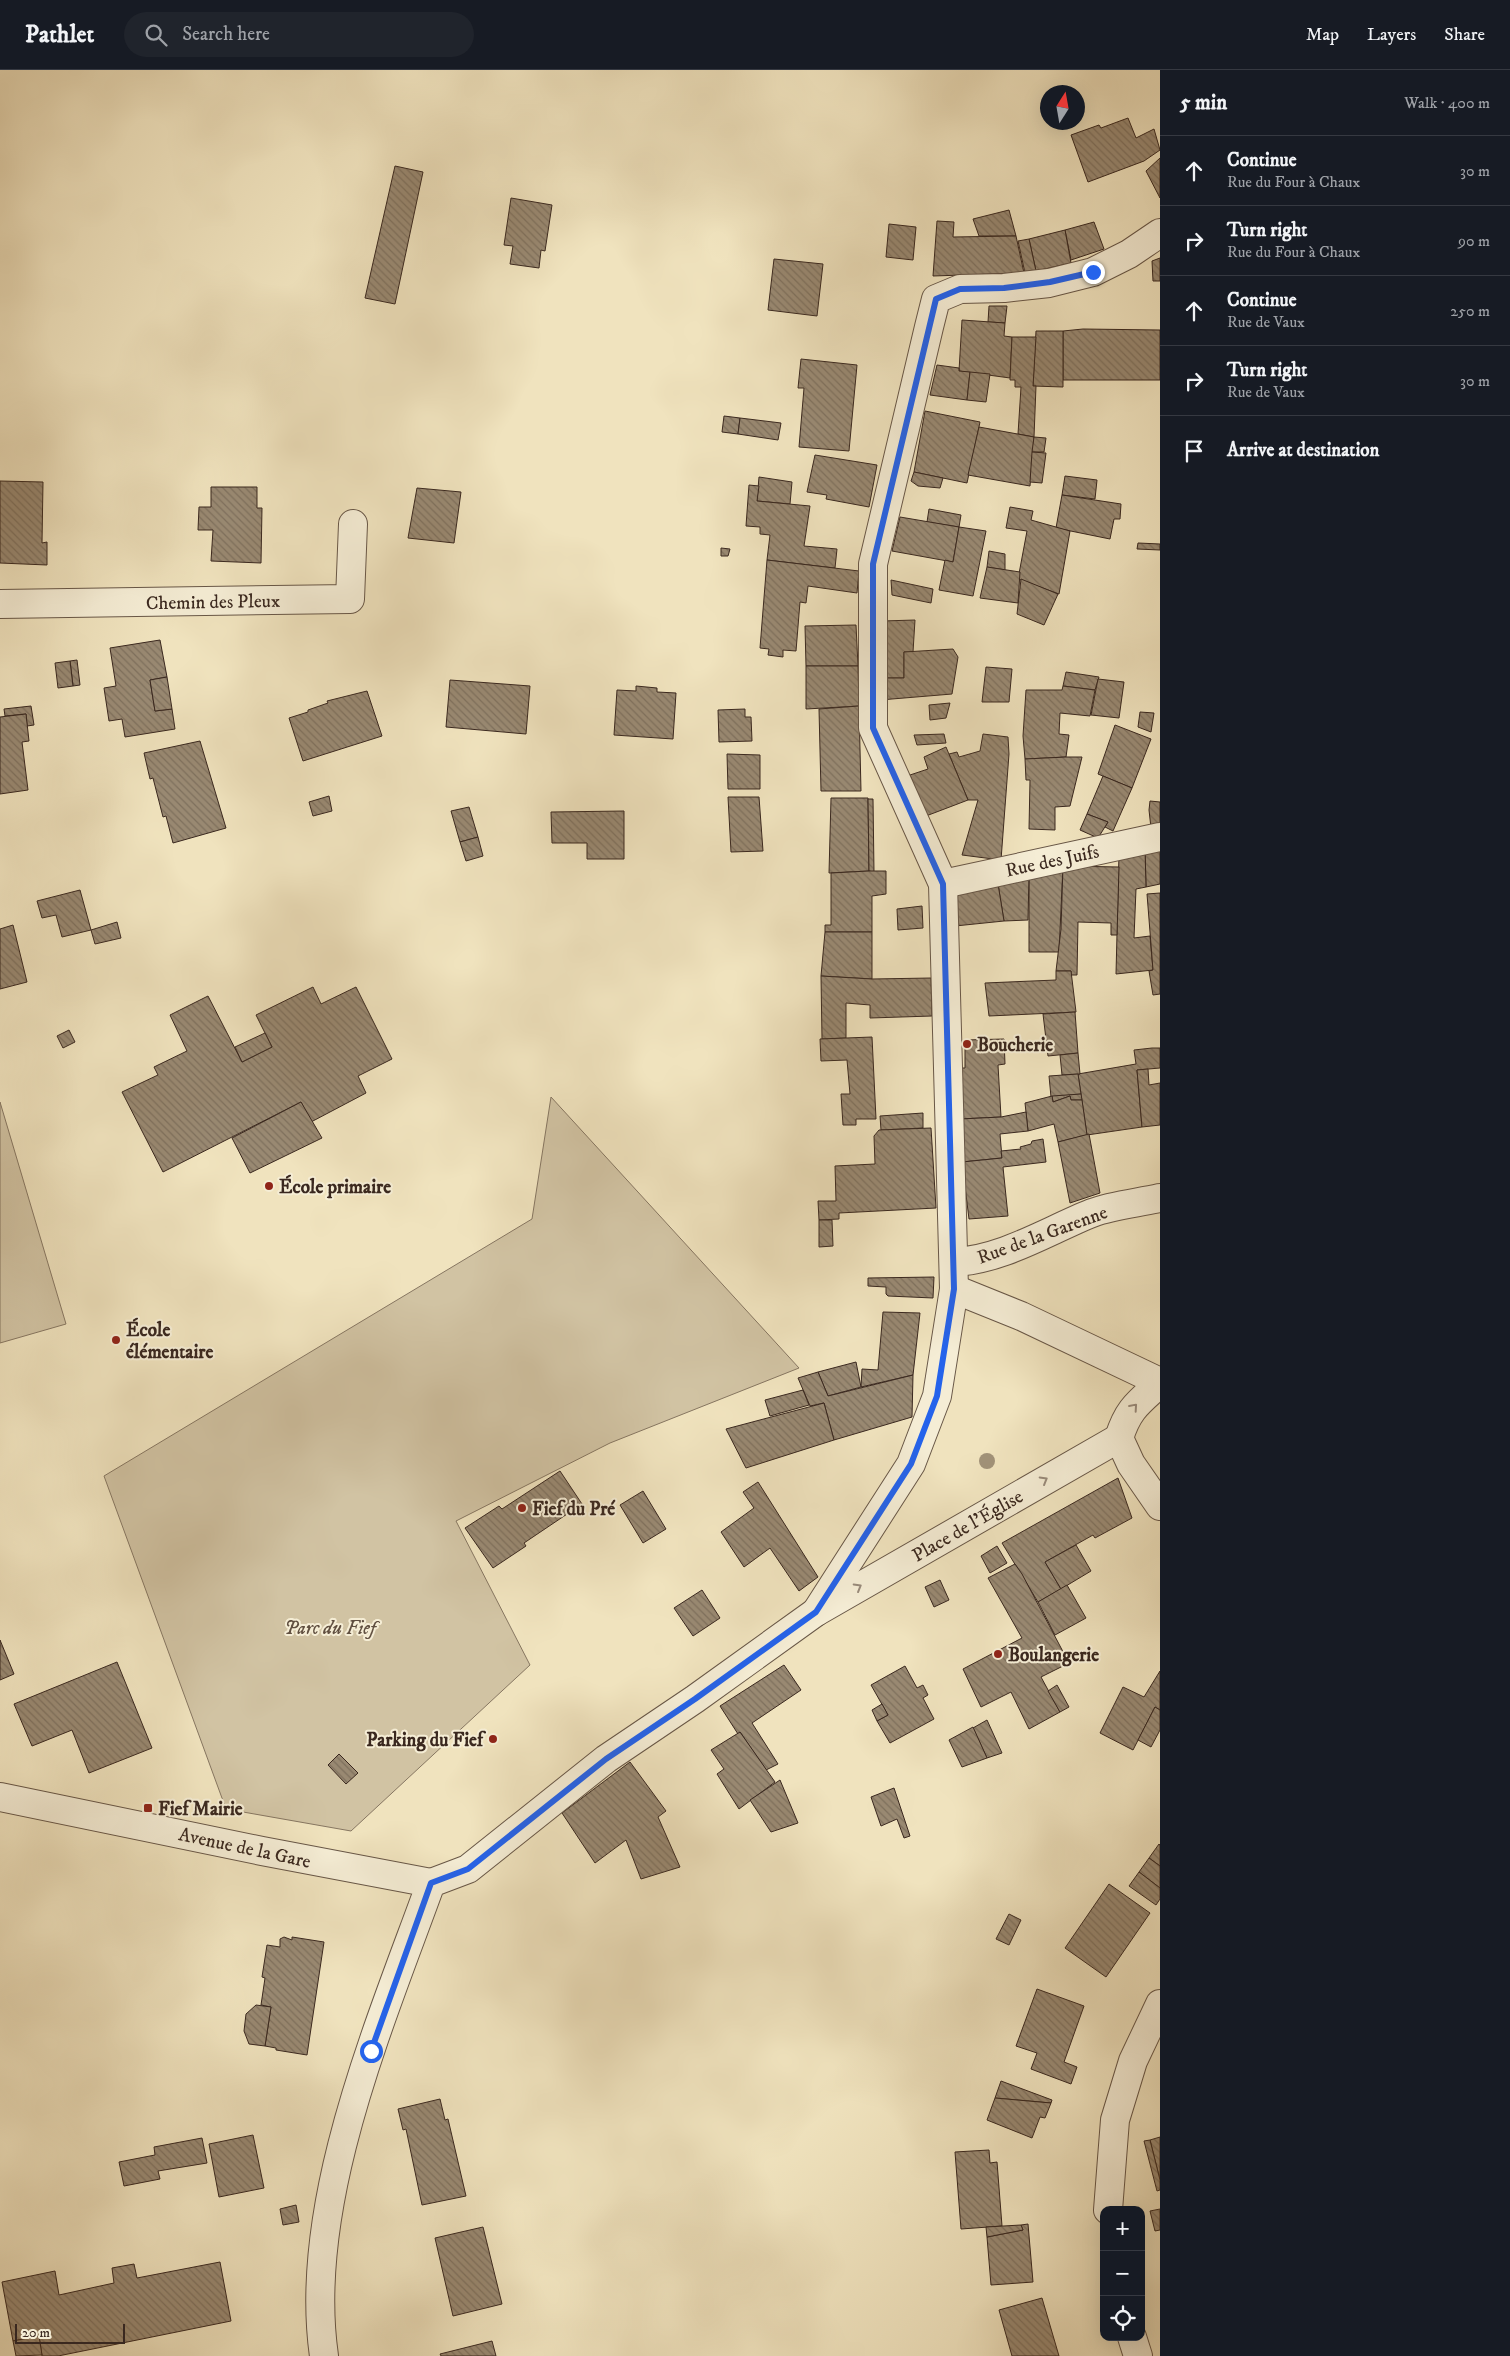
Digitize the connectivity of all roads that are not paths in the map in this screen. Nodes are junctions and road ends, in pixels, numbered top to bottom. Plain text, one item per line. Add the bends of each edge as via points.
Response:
1 (1160, 233) edge
2 (353, 524) dead end
3 (0, 604) edge
4 (1160, 837) edge
5 (943, 884) junction
6 (1160, 1198) edge
7 (954, 1262) junction
8 (954, 1289) junction
9 (1160, 1382) edge
10 (1119, 1438) junction
11 (1160, 1506) edge
12 (816, 1612) junction
13 (0, 1797) edge
14 (431, 1883) junction
15 (1160, 2004) edge
16 (1108, 2206) edge
17 (1133, 2341) edge
18 (324, 2356) edge
19 (1138, 2356) edge

1 - 5 street via 1130,254 1093,272 1004,288 960,289 936,299 873,564 873,728
2 - 3 street, Chemin des Pleux via 350,599
4 - 5 street, Rue des Juifs
5 - 7 street
6 - 7 street, Rue de la Garenne via 1094,1212 1030,1241 973,1261
7 - 8 street
8 - 9 street via 1021,1316
8 - 12 street via 937,1396 911,1464
10 -> 9 street via 1135,1405
10 - 11 street via 1131,1464
12 -> 10 street, Place de l'Église
12 - 14 street, Place de l'Église via 606,1759 468,1869
13 - 14 street, Avenue de la Gare
14 - 18 street via 371,2051 335,2173 321,2283
15 - 16 street via 1133,2060 1115,2120
17 - 19 street

